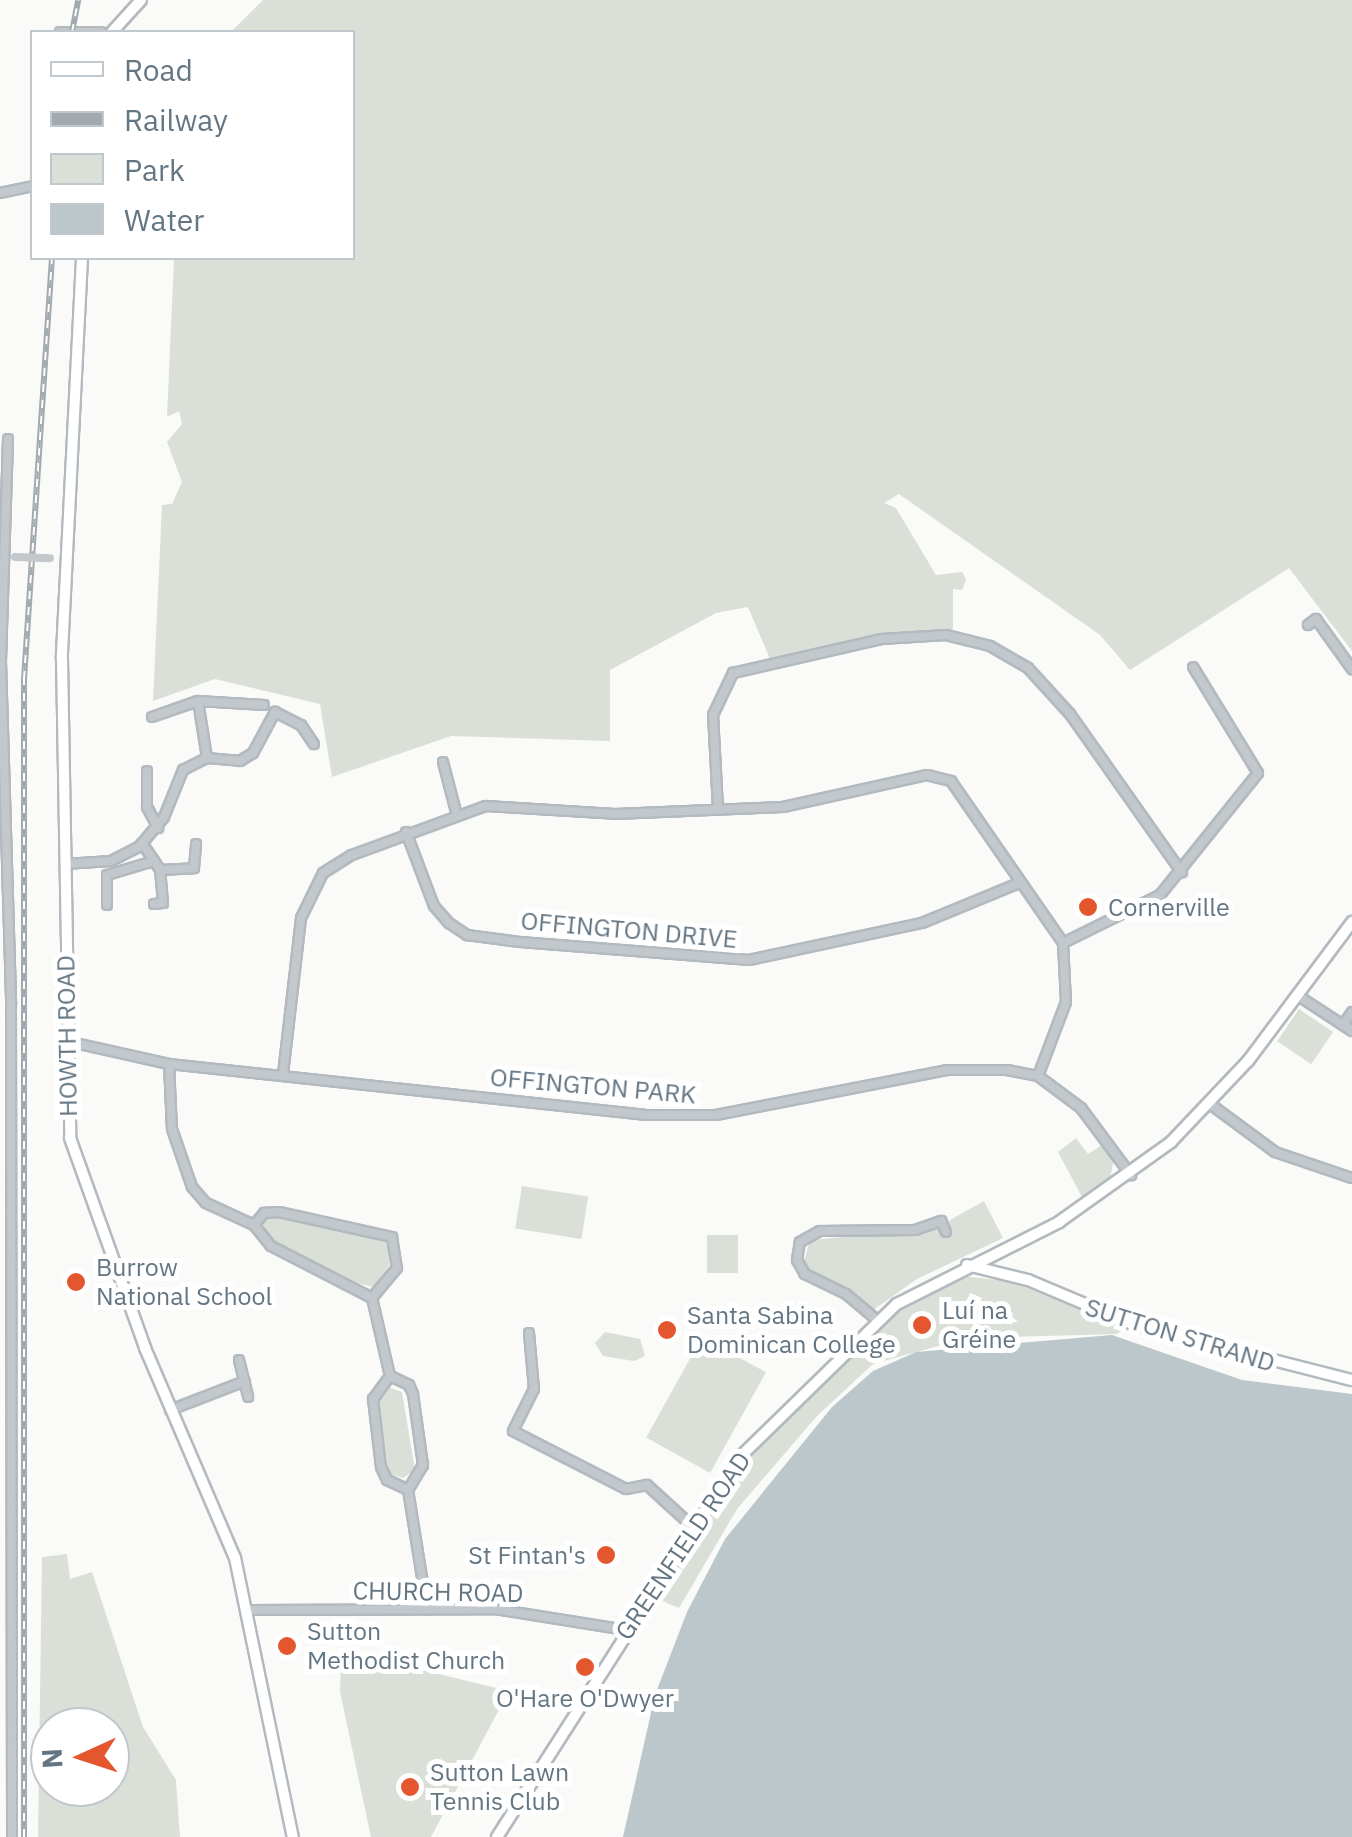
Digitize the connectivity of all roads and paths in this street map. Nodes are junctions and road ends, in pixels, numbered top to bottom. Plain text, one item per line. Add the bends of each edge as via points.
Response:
1 (141, 0) edge
2 (114, 30) edge
3 (30, 186) edge
4 (0, 193) edge
5 (82, 260) edge
6 (8, 439) dead end
7 (10, 557) junction
8 (66, 559) junction
9 (1308, 624) dead end
10 (1192, 667) dead end
11 (1352, 669) edge
12 (198, 701) junction
13 (264, 704) dead end
14 (152, 717) dead end
15 (314, 744) dead end
16 (207, 758) junction
17 (442, 762) dead end
18 (147, 771) dead end
19 (718, 808) junction
20 (456, 812) junction
21 (158, 828) junction
22 (406, 832) junction
23 (142, 843) junction
24 (196, 844) dead end
25 (154, 861) junction
26 (65, 864) junction
27 (160, 870) junction
28 (1182, 873) junction
29 (1019, 883) junction
30 (154, 904) dead end
31 (108, 905) dead end
32 (1352, 922) edge
33 (1063, 943) junction
34 (1297, 995) junction
35 (1352, 1012) edge
36 (1343, 1024) junction
37 (1352, 1031) edge
38 (66, 1041) junction
39 (169, 1064) junction
40 (283, 1074) junction
41 (1038, 1076) junction
42 (1210, 1104) junction
43 (1131, 1175) junction
44 (1352, 1178) edge
45 (254, 1225) junction
46 (946, 1232) dead end
47 (997, 1252) junction
48 (967, 1266) junction
49 (1013, 1276) junction
50 (372, 1298) junction
51 (877, 1320) junction
52 (529, 1333) dead end
53 (239, 1360) dead end
54 (390, 1376) junction
55 (1352, 1380) edge
56 (245, 1381) junction
57 (248, 1396) dead end
58 (170, 1410) junction
59 (408, 1490) junction
60 (692, 1526) junction
61 (426, 1609) junction
62 (248, 1610) junction
63 (626, 1630) junction
64 (12, 1837) edge
65 (293, 1837) edge
66 (498, 1837) edge

1 - 2 main road
3 - 4 street
5 - 8 main road, HOWTH ROAD
6 - 7 street
7 - 8 street, bridge
7 - 64 street via 2,709 12,1011
8 - 26 main road, HOWTH ROAD
9 - 11 street via 1316,619
10 - 28 street via 1258,773
12 - 13 street
12 - 14 street
12 - 16 street
15 - 16 street via 300,725 274,712 253,753 240,761
16 - 21 street via 183,770
17 - 20 street
18 - 21 street via 147,806
19 - 20 street via 615,814 486,806
19 - 28 street via 713,715 734,673 882,640 946,635 990,646 1028,668 1070,714
19 - 29 street via 783,807 927,775 950,781
20 - 22 street
21 - 23 street
22 - 29 street, OFFINGTON DRIVE via 434,906 449,922 467,934 539,944 749,960 922,923
22 - 40 street via 352,855 314,887 301,918
23 - 25 street
23 - 26 street via 110,861
24 - 27 street via 194,868
25 - 27 street
25 - 31 street via 107,875
26 - 38 main road, HOWTH ROAD
27 - 30 street via 163,903
28 - 33 street via 1160,895
29 - 33 street
32 - 34 main road, GREENFIELD ROAD
33 - 41 street via 1066,1002
34 - 36 street
34 - 42 main road, GREENFIELD ROAD
35 - 36 street
36 - 37 street
38 - 39 street, OFFINGTON PARK
38 - 58 main road, HOWTH ROAD via 70,1138
39 - 40 street, OFFINGTON PARK
39 - 45 street via 172,1129 192,1187 206,1204
40 - 41 street, OFFINGTON PARK via 716,1116 947,1070 987,1067
41 - 43 street, OFFINGTON PARK via 1081,1108
42 - 43 main road, GREENFIELD ROAD
42 - 44 street via 1275,1152
43 - 47 main road, GREENFIELD ROAD
45 - 50 street via 271,1246
45 - 50 street via 264,1213 280,1212 392,1237 397,1268
46 - 51 street via 941,1222 900,1231 820,1231 800,1242 797,1260 805,1274 846,1294
47 - 48 main road, GREENFIELD ROAD
47 - 49 main road
48 - 49 main road, SUTTON STRAND
48 - 51 main road, GREENFIELD ROAD
49 - 55 main road, SUTTON STRAND via 1132,1324
50 - 54 street
51 - 60 main road, GREENFIELD ROAD via 741,1456
52 - 60 street via 534,1389 513,1431 623,1488 647,1485
53 - 56 street
54 - 59 street via 413,1394 423,1466
54 - 59 street via 373,1399 381,1467 387,1480
56 - 57 street
56 - 58 street
58 - 62 main road, HOWTH ROAD via 223,1522
59 - 61 street
60 - 63 main road, GREENFIELD ROAD
61 - 62 street, CHURCH ROAD
61 - 63 street, CHURCH ROAD via 517,1610
62 - 65 main road, HOWTH ROAD
63 - 66 main road, GREENFIELD ROAD

